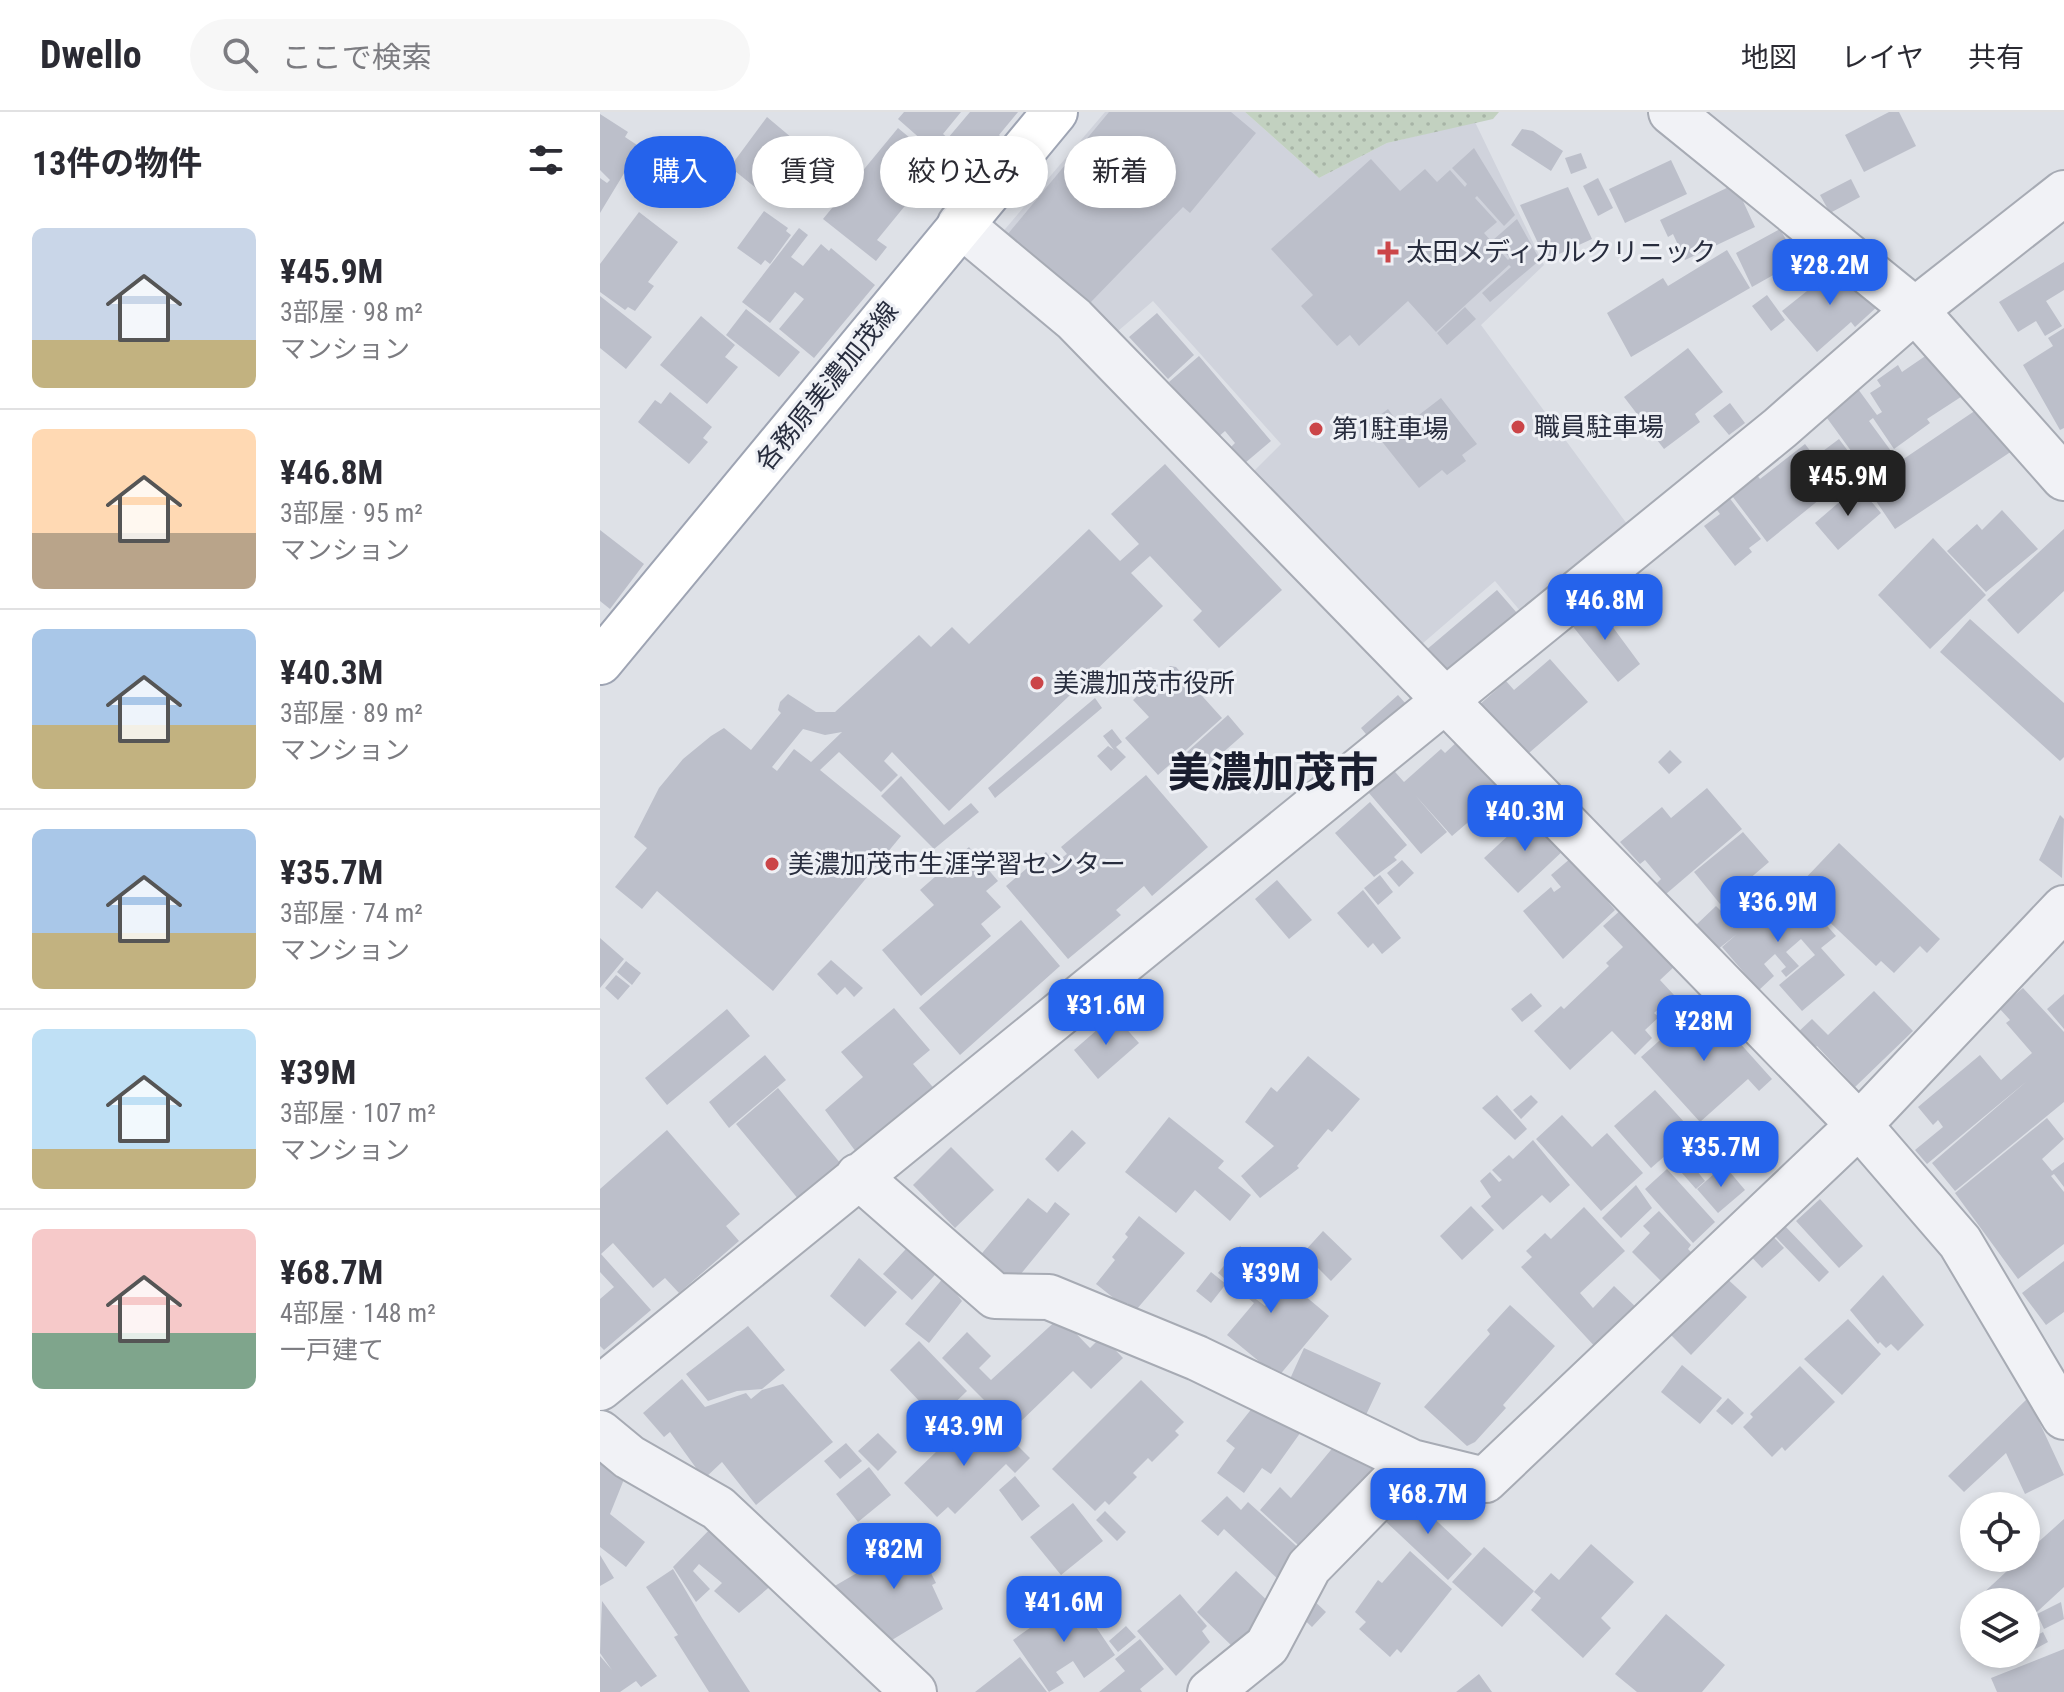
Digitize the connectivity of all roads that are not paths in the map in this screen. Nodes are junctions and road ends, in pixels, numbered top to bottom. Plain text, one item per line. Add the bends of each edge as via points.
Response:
1 (1055, 112) edge
2 (1671, 112) edge
3 (2064, 193) edge
4 (960, 224) junction
5 (1915, 310) junction
6 (2064, 478) edge
7 (600, 662) edge
8 (1443, 700) junction
9 (2064, 908) edge
10 (1859, 1125) junction
11 (858, 1176) junction
12 (600, 1388) edge
13 (2064, 1417) edge
14 (600, 1433) edge
15 (1412, 1462) junction
16 (914, 1692) edge
17 (1210, 1692) edge

1 - 4 main road, 各務原美濃加茂線
2 - 5 street
3 - 5 street
4 - 7 main road, 各務原美濃加茂線
4 - 8 street via 1074,319
5 - 6 street
5 - 8 street via 1780,428
8 - 10 street
8 - 11 street
9 - 10 street
10 - 13 street via 1960,1242
10 - 15 street via 1485,1480
11 - 12 street
11 - 15 street via 995,1296 1049,1297 1197,1358
14 - 16 street via 629,1457 718,1508
15 - 17 street via 1309,1567 1267,1646

